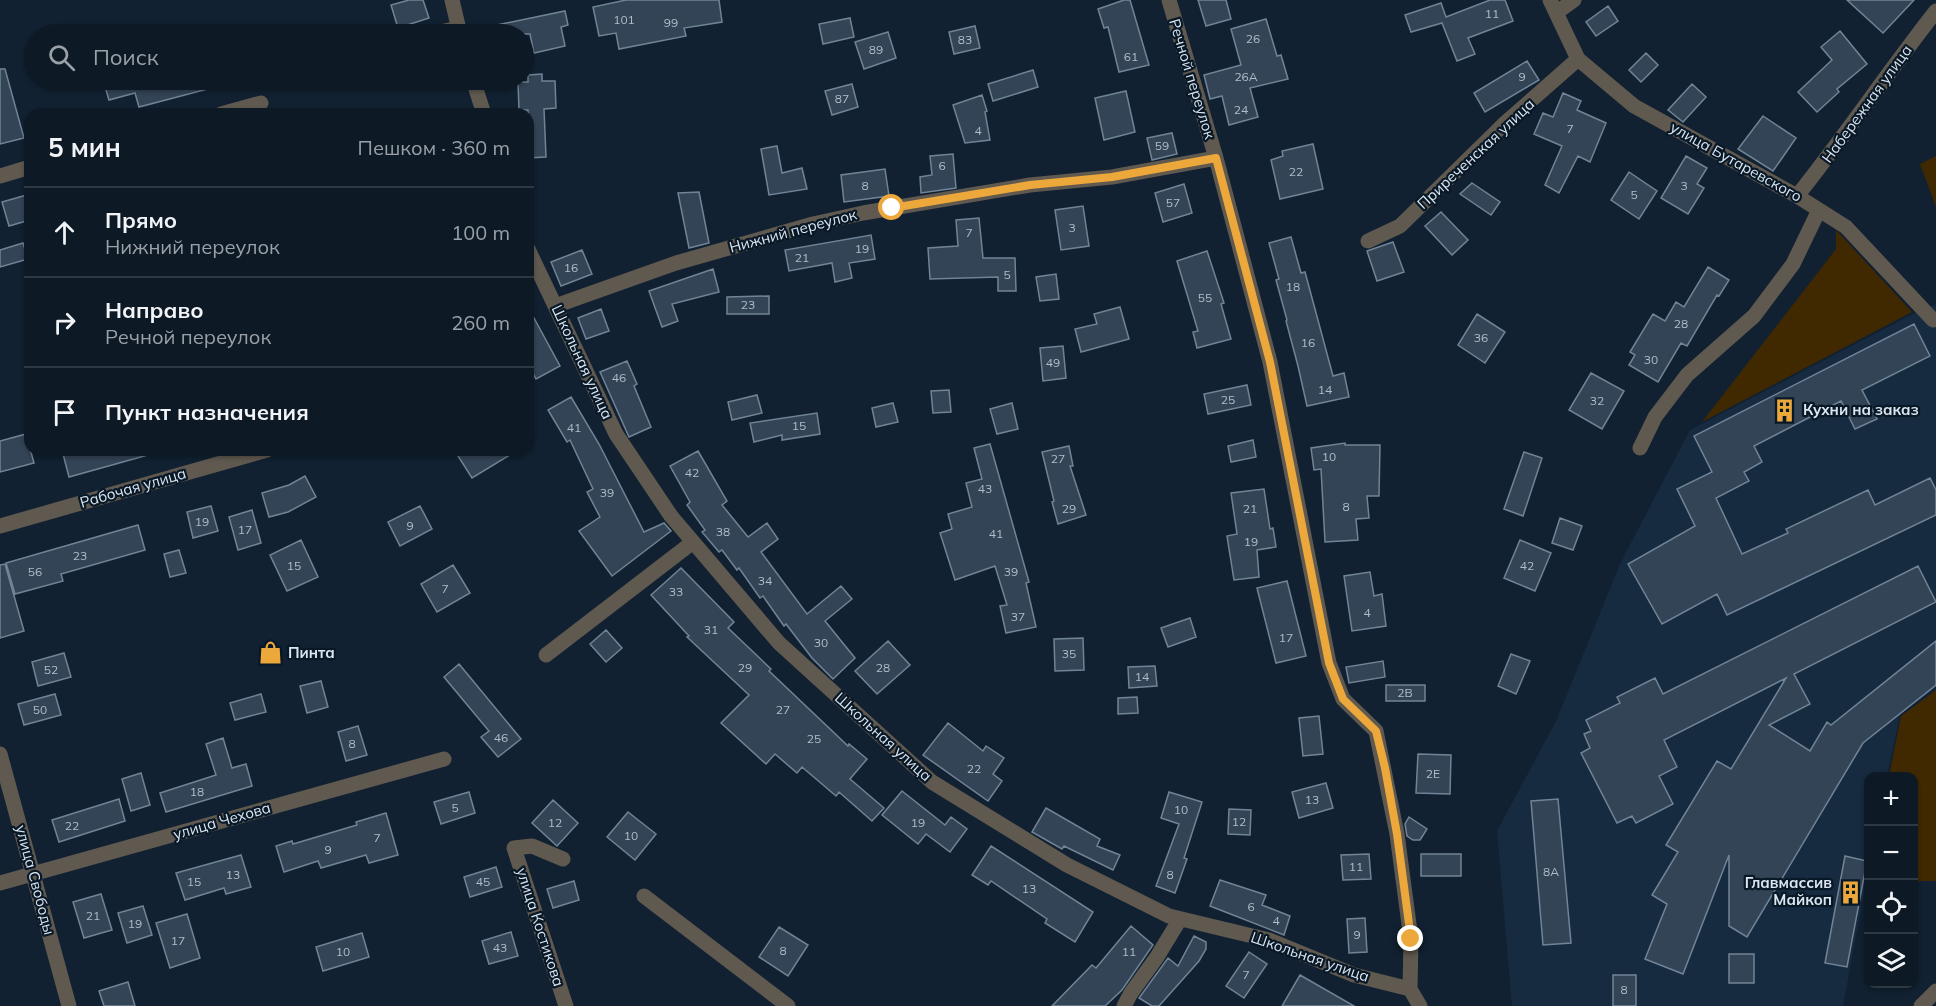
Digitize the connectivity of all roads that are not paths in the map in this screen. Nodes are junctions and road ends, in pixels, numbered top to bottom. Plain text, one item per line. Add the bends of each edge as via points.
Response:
1 (452, 0) edge
2 (1168, 0) edge
3 (1574, 0) edge
4 (1553, 7) edge
5 (1936, 11) edge
6 (457, 24) edge
7 (1578, 59) junction
8 (476, 90) edge
9 (261, 103) dead end
10 (243, 108) edge
11 (482, 108) edge
12 (1216, 158) junction
13 (24, 170) edge
14 (0, 176) edge
15 (1797, 196) junction
16 (1820, 210) junction
17 (1368, 242) dead end
18 (534, 262) edge
19 (555, 306) junction
20 (1933, 320) dead end
21 (1640, 448) dead end
22 (246, 456) edge
23 (0, 526) edge
24 (693, 542) junction
25 (546, 655) dead end
26 (0, 754) edge
27 (444, 759) dead end
28 (563, 859) dead end
29 (33, 874) junction
30 (0, 883) edge
31 (644, 896) dead end
32 (1179, 919) junction
33 (1410, 989) junction
34 (1936, 991) edge
35 (69, 1006) edge
36 (566, 1006) edge
37 (788, 1006) edge
38 (1124, 1006) edge
39 (1420, 1006) edge
40 (1921, 1006) edge

1 - 6 street
2 - 12 street, Речной переулок
3 - 4 street
4 - 7 street, улица Бутаревского
5 - 15 street, Набережная улица
7 - 15 street, улица Бутаревского via 1634,106
7 - 17 street, Приреченская улица via 1503,125 1400,226
8 - 11 street
9 - 10 street
12 - 19 street, Нижний переулок via 1112,177 1030,185 813,224 676,263
12 - 33 street, Речной переулок via 1270,362 1329,663 1343,699 1376,731 1385,768 1411,939
13 - 14 street
15 - 16 street, улица Бутаревского
16 - 20 street, улица Бутаревского via 1846,227
16 - 21 street via 1792,264 1754,316 1687,375 1655,417
18 - 19 street, Школьная улица
19 - 24 street, Школьная улица via 615,434
22 - 23 street, Рабочая улица
24 - 25 street
24 - 32 street, Школьная улица via 779,643 932,782 1067,865
26 - 29 street, улица Свободы
27 - 29 street, улица Чехова
28 - 36 street, улица Костикова via 532,846 514,848
29 - 30 street, улица Чехова
29 - 35 street, улица Свободы
31 - 37 street
32 - 33 street, Школьная улица via 1269,940 1354,975
32 - 38 street
33 - 39 street
34 - 40 street

